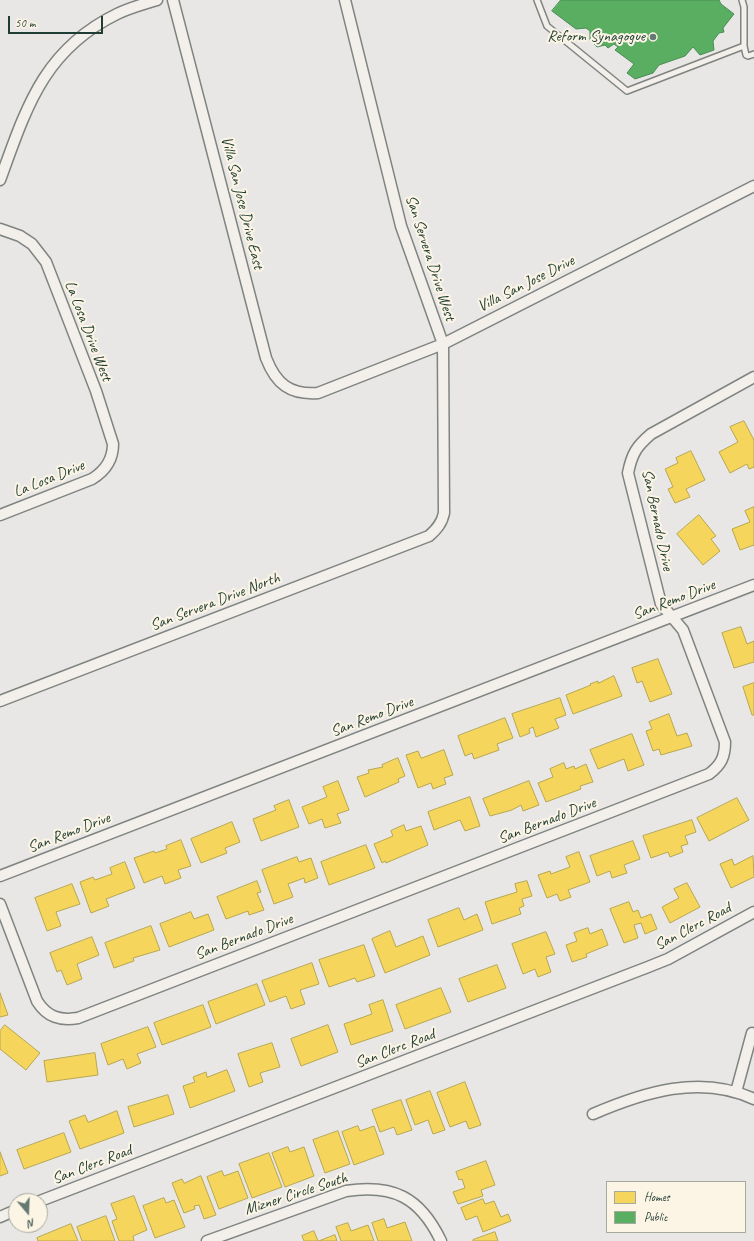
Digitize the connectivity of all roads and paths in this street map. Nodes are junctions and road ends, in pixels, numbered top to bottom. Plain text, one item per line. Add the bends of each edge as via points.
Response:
1 (157, 0) edge
2 (173, 0) edge
3 (345, 0) edge
4 (537, 0) edge
5 (742, 0) edge
6 (744, 46) junction
7 (754, 54) edge
8 (0, 180) edge
9 (754, 186) edge
10 (0, 229) edge
11 (443, 344) junction
12 (754, 377) edge
13 (305, 394) joint
14 (107, 466) joint
15 (0, 515) edge
16 (438, 528) joint
17 (754, 586) edge
18 (672, 617) junction
19 (0, 701) edge
20 (0, 876) edge
21 (0, 904) edge
22 (754, 912) edge
23 (752, 1033) dead end
24 (736, 1092) junction
25 (754, 1099) edge
26 (593, 1114) dead end
27 (48, 1198) edge
28 (207, 1241) edge
29 (441, 1241) edge

1 - 8 street via 118,13 95,26 69,46 47,71 21,124
2 - 13 street, Villa San Jose Drive East via 266,358 274,375 286,387
3 - 11 street, San Servera Drive West via 401,226
4 - 6 lane via 547,26 627,91
5 - 6 lane
6 - 7 lane via 746,55
9 - 11 street, Villa San Jose Drive
10 - 14 street, La Losa Drive West via 20,236 32,244 46,262 96,391 113,444
11 - 13 street, Villa San Jose Drive via 318,393
11 - 16 street, San Servera Drive West via 444,513
12 - 18 street, San Bernado Drive via 651,434 638,445 631,458 628,472 661,604
14 - 15 street, La Losa Drive via 92,479
16 - 19 street, San Servera Drive North via 429,536
17 - 18 street, San Remo Drive
18 - 20 street, San Remo Drive
18 - 21 street, San Bernado Drive via 683,630 725,742 725,755 719,766 709,774 72,1019 54,1017 43,1010
22 - 27 street, San Clerc Road via 668,959
23 - 24 street
24 - 25 street
24 - 26 street via 701,1087 658,1091 620,1102
28 - 29 street, Mizner Circle South via 346,1191 358,1189 377,1189 404,1196 425,1215

